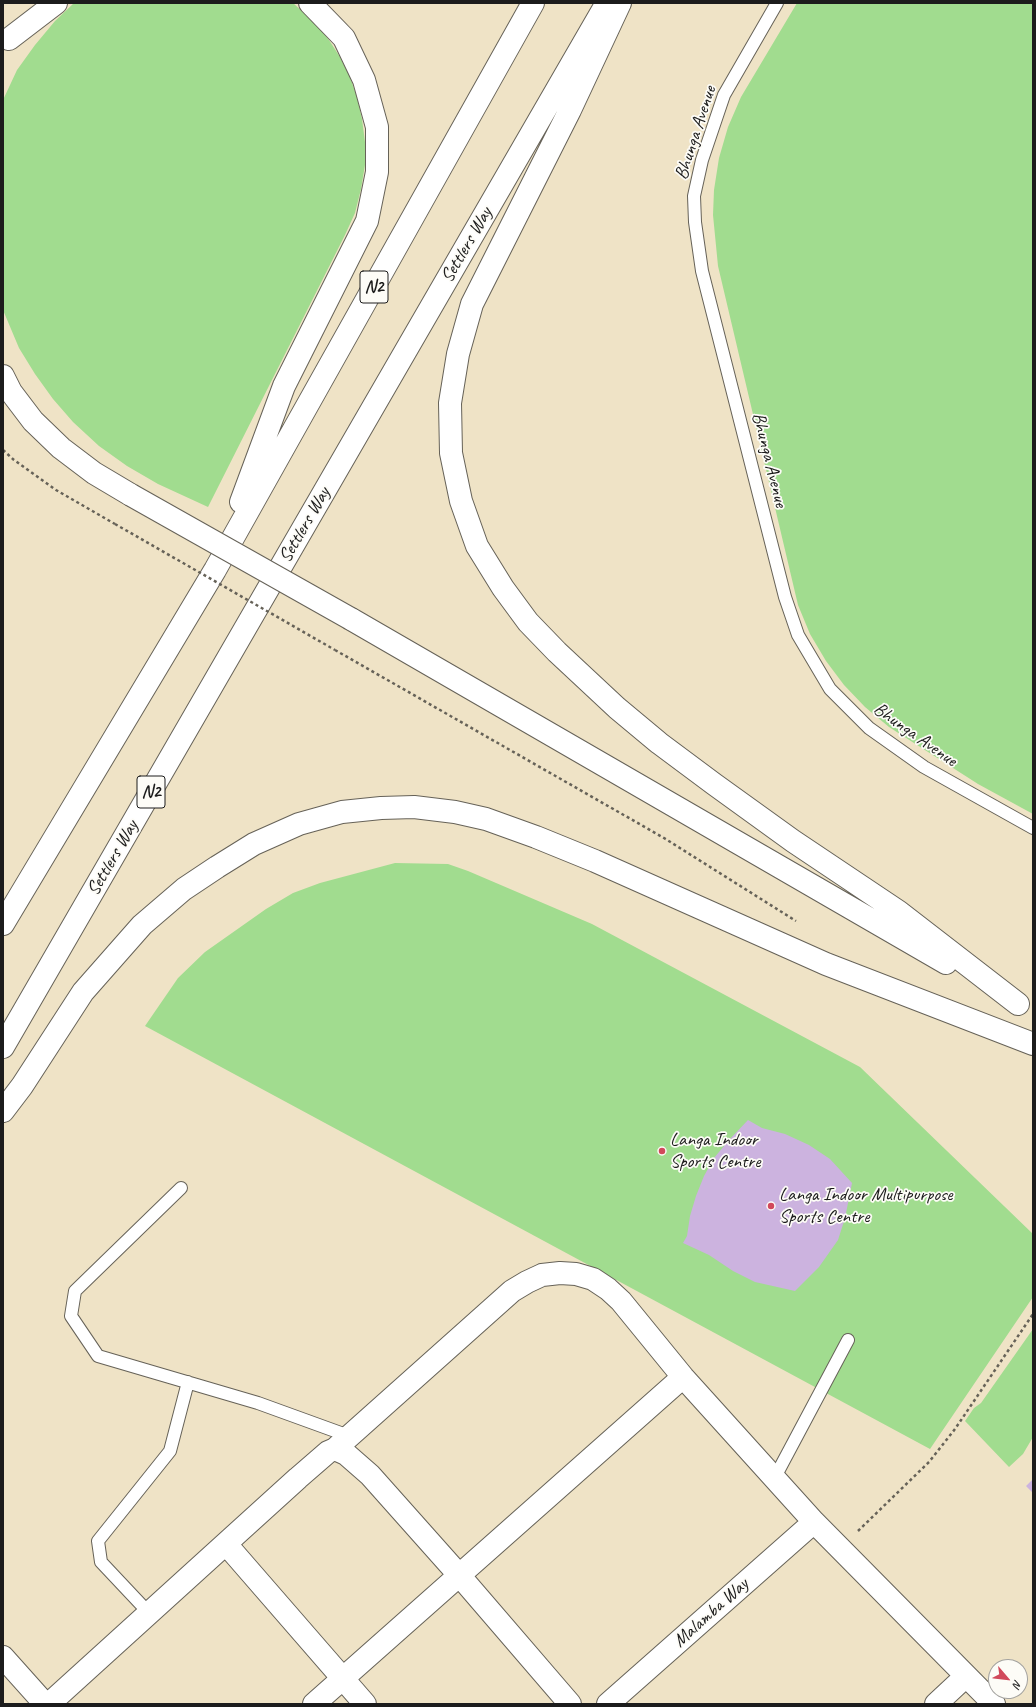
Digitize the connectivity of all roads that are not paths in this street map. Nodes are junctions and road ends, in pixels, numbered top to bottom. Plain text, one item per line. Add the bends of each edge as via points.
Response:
1 (37, 3) edge
2 (56, 3) edge
3 (310, 3) edge
4 (533, 3) edge
5 (606, 3) edge
6 (620, 3) edge
7 (777, 3) edge
8 (6, 46) edge
9 (3, 376) edge
10 (215, 570) junction
11 (1033, 828) edge
12 (3, 924) edge
13 (1026, 1008) edge
14 (1033, 1044) edge
15 (3, 1047) edge
16 (3, 1111) edge
17 (181, 1188) dead end
18 (848, 1340) dead end
19 (683, 1377) junction
20 (188, 1382) junction
21 (342, 1443) junction
22 (774, 1478) junction
23 (814, 1522) junction
24 (226, 1544) junction
25 (459, 1575) junction
26 (149, 1613) junction
27 (3, 1657) edge
28 (966, 1676) junction
29 (342, 1679) junction
30 (45, 1704) edge
31 (49, 1704) edge
32 (314, 1704) edge
33 (365, 1704) edge
34 (570, 1704) edge
35 (608, 1704) edge
36 (936, 1704) edge
37 (994, 1704) edge

1 - 8 main road
2 - 8 main road
3 - 10 main road via 344,38 364,80 377,127 377,172 367,221 284,386
4 - 10 main road, N2
5 - 15 main road, Settlers Way / N2
6 - 13 main road via 570,110 472,304 458,354 450,403 451,453 461,501 477,546 528,622 623,713 714,784 899,912
7 - 11 lane, Bhunga Avenue via 724,95 702,160 694,196 702,271 784,597 798,635 830,689 870,728 924,767
9 - 13 main road, bridge via 11,392 34,421 62,448 94,473
10 - 12 main road, N2
14 - 16 main road via 826,964 595,861 522,832 486,819 455,812 414,807 380,808 342,812 299,824 254,844 184,889 142,925 83,992
17 - 20 lane via 75,1291 71,1316 98,1356
18 - 22 lane
19 - 21 main road via 621,1301 608,1289 593,1279 576,1274 542,1275 512,1292
19 - 22 main road
19 - 25 main road
20 - 21 lane via 258,1403
20 - 26 lane via 170,1451 98,1541 101,1562
21 - 24 main road via 318,1460
21 - 25 main road via 346,1454 370,1475
22 - 23 main road
23 - 28 main road
23 - 35 main road, Malamba Way
24 - 26 main road
24 - 29 main road
25 - 29 main road
25 - 34 main road
26 - 31 main road
27 - 30 main road
28 - 36 main road
28 - 37 main road
29 - 32 main road
29 - 33 main road

